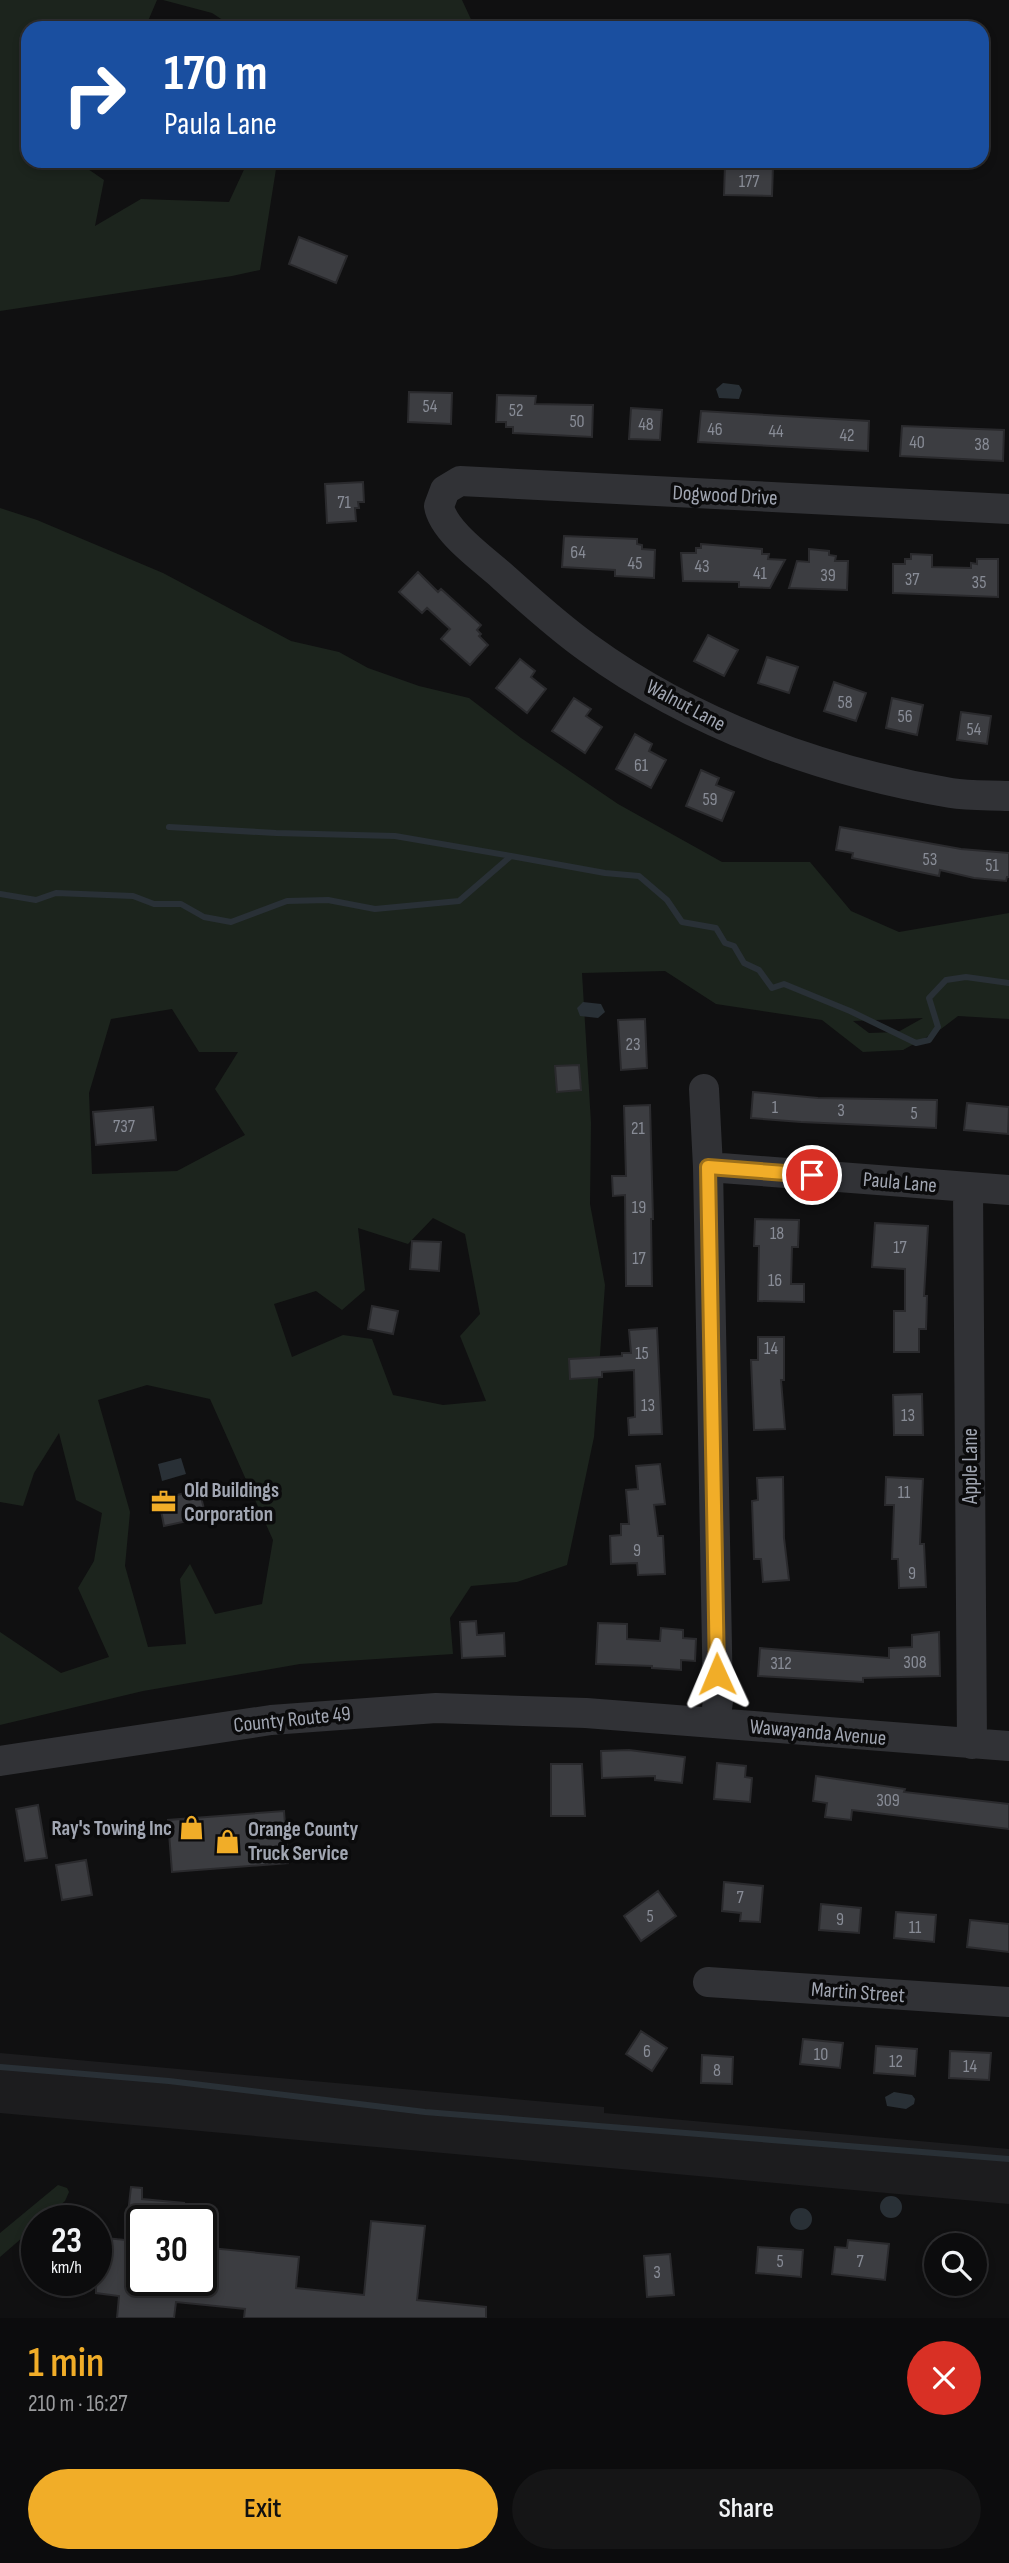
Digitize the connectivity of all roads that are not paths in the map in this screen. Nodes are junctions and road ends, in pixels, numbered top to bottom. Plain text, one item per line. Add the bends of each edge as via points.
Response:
1 (445, 490) joint
2 (1009, 509) edge
3 (1009, 796) edge
4 (704, 1089) dead end
5 (708, 1167) junction
6 (968, 1188) junction
7 (1009, 1190) edge
8 (586, 1713) joint
9 (715, 1723) junction
10 (972, 1744) junction
11 (1009, 1746) edge
12 (0, 1761) edge
13 (708, 1982) dead end
14 (1009, 2002) edge

1 - 2 street, Dogwood Drive via 467,481
1 - 3 street, Walnut Lane via 440,515 469,546 589,649 657,691 752,738 837,768 953,793
4 - 5 street
5 - 6 street, Paula Lane
5 - 9 street
6 - 7 street, Paula Lane
6 - 10 street, Apple Lane
8 - 9 street, Wawayanda Avenue
8 - 12 street, County Route 49 via 436,1708 359,1712 271,1720
9 - 10 street, Wawayanda Avenue
10 - 11 street, Wawayanda Avenue
13 - 14 street, Martin Street

